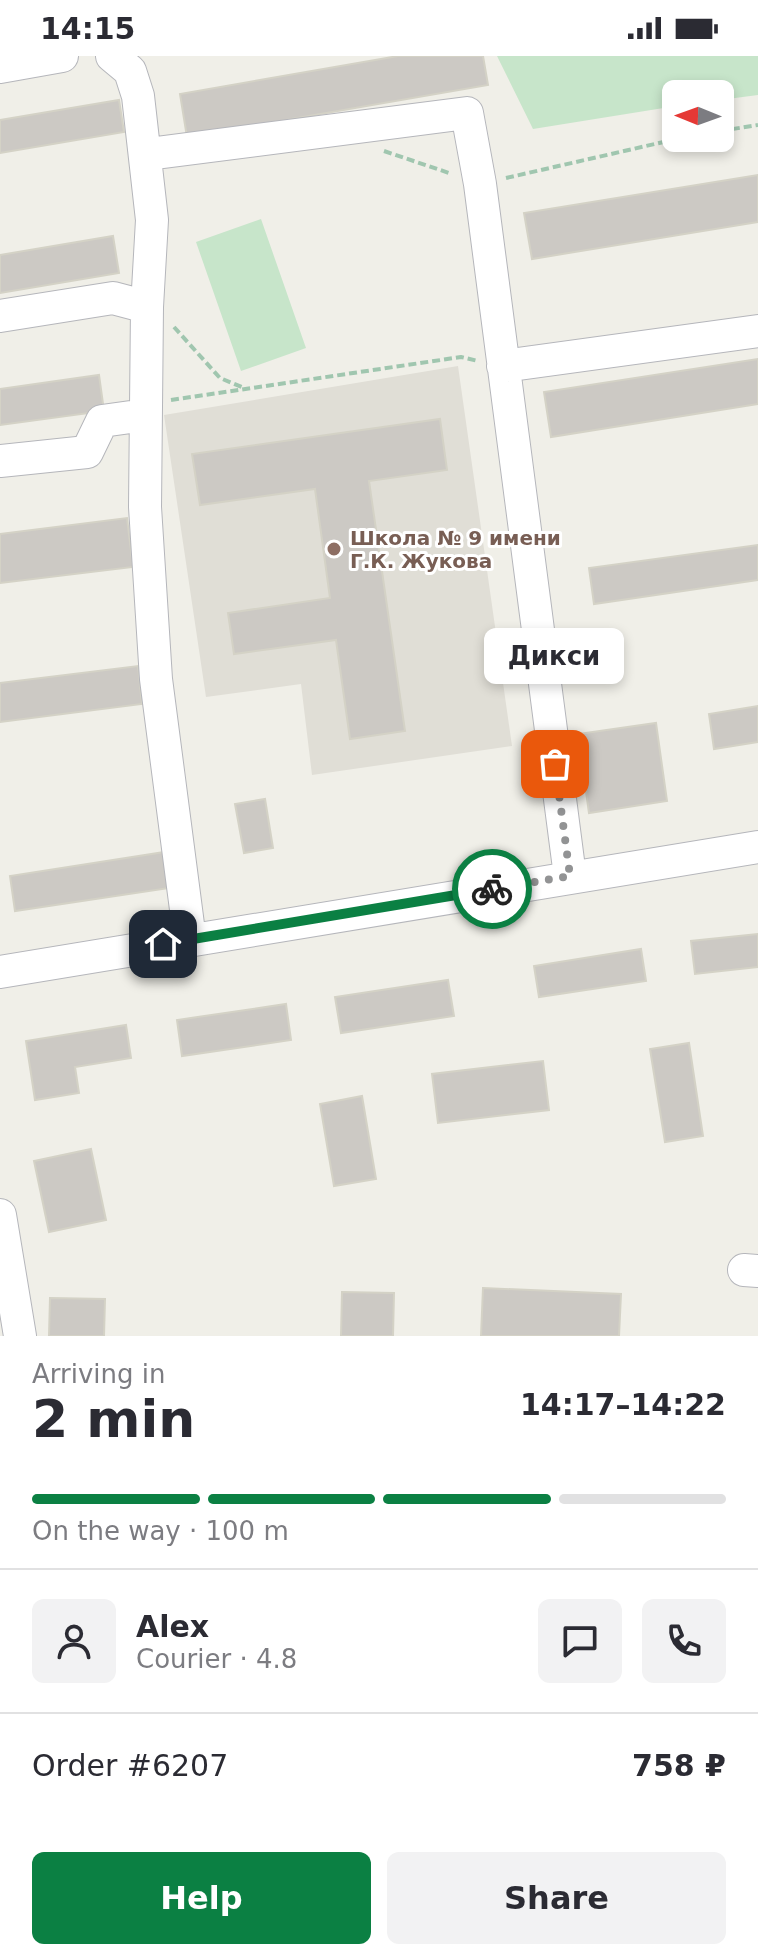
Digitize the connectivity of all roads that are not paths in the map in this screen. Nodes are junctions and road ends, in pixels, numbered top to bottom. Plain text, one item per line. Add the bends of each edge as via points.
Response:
1 (62, 56) edge
2 (112, 56) edge
3 (0, 67) edge
4 (156, 153) dead end
5 (147, 307) junction
6 (0, 316) edge
7 (758, 331) edge
8 (503, 366) junction
9 (145, 409) junction
10 (0, 461) edge
11 (758, 847) edge
12 (570, 876) junction
13 (190, 940) junction
14 (0, 972) edge
15 (0, 1215) edge
16 (20, 1336) edge

1 - 3 street
2 - 5 street via 130,71 138,96 152,220
4 - 8 street via 467,113
5 - 6 street via 113,298
5 - 9 street
7 - 8 street
8 - 12 street
9 - 10 street via 102,421 87,452
9 - 13 street via 156,679
11 - 12 street
12 - 13 street
13 - 14 street
15 - 16 street

